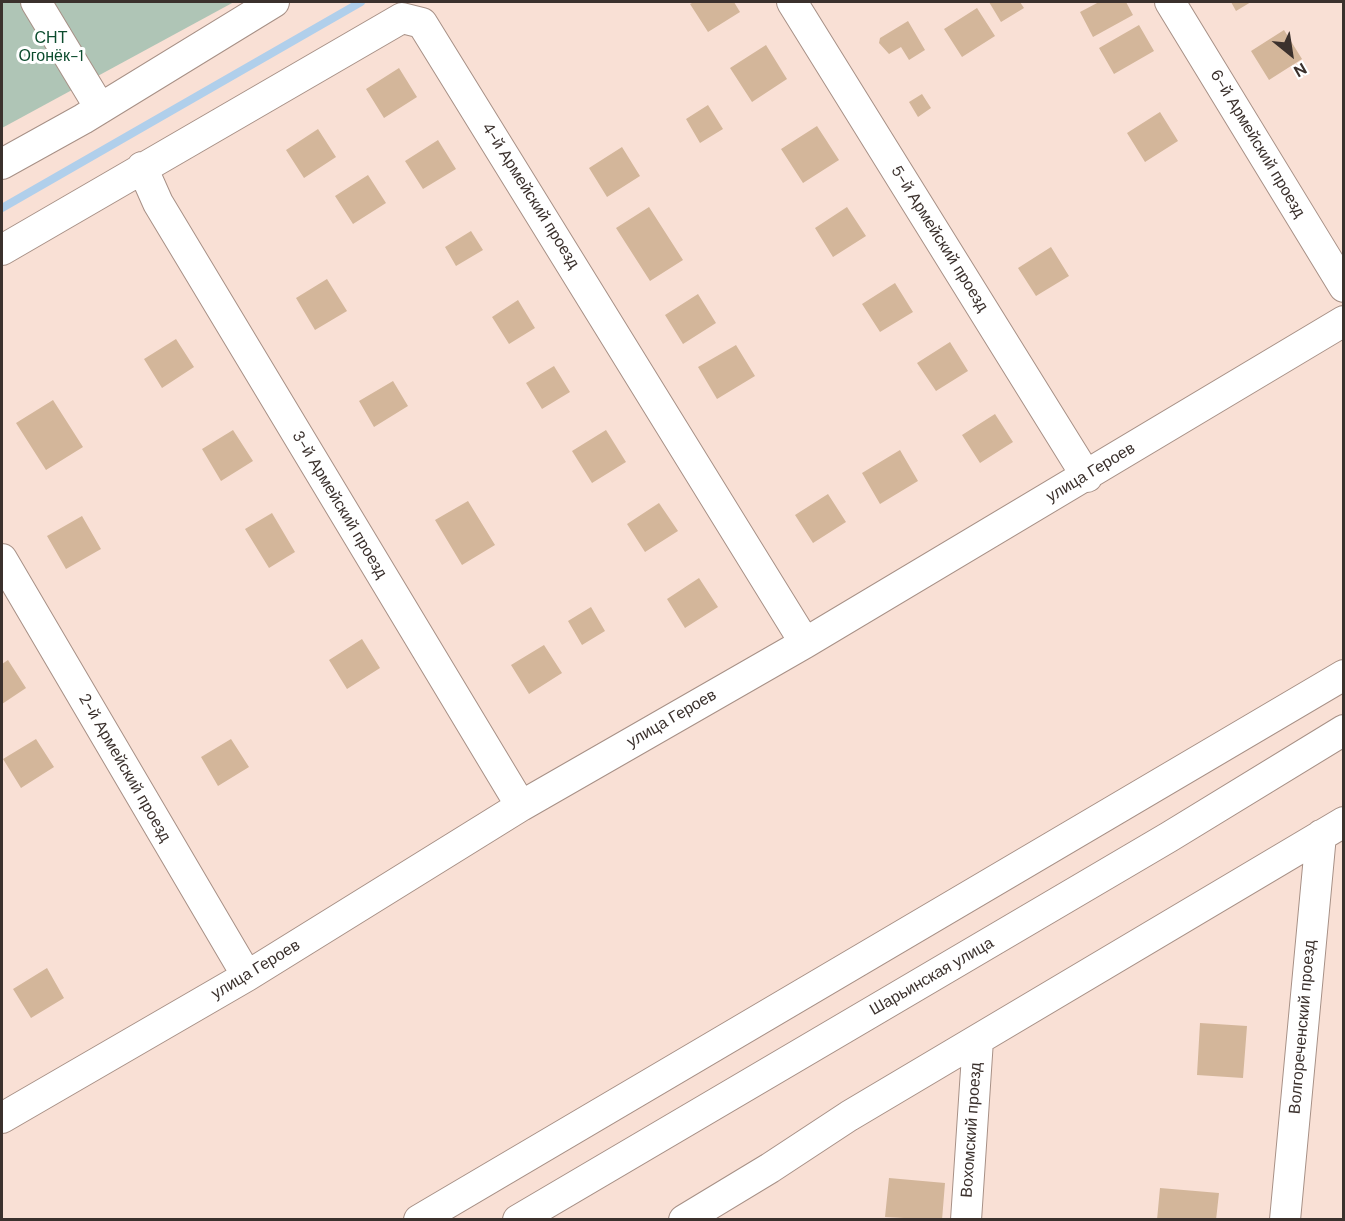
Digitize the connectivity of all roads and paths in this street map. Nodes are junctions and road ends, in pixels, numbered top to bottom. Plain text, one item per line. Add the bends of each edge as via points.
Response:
1 (36, 2) edge
2 (273, 2) edge
3 (792, 2) edge
4 (1170, 2) edge
5 (100, 108) junction
6 (2, 164) edge
7 (142, 167) junction
8 (2, 250) edge
9 (1344, 287) edge
10 (1344, 321) edge
11 (1087, 477) junction
12 (2, 559) edge
13 (805, 643) junction
14 (1344, 675) edge
15 (1344, 730) edge
16 (521, 806) junction
17 (1332, 828) edge
18 (247, 976) junction
19 (978, 1040) junction
20 (2, 1118) edge
21 (419, 1220) edge
22 (518, 1220) edge
23 (684, 1220) edge
24 (966, 1220) edge
25 (1286, 1220) edge

1 - 5 street
2 - 5 street
3 - 11 street, 5-й Армейский проезд
4 - 9 street, 6-й Армейский проезд
5 - 6 street
7 - 8 street, 4-й Армейский проезд
7 - 13 street, 4-й Армейский проезд via 402,18 422,22
7 - 16 street, 3-й Армейский проезд via 158,203
10 - 11 street, улица Героев
11 - 13 street, улица Героев
12 - 18 street, 2-й Армейский проезд
13 - 16 street, улица Героев
14 - 21 street
15 - 22 street, Шарьинская улица
16 - 18 street, улица Героев
17 - 19 street
17 - 25 street, Волгореченский проезд
18 - 20 street, улица Героев
19 - 23 street
19 - 24 street, Вохомский проезд

